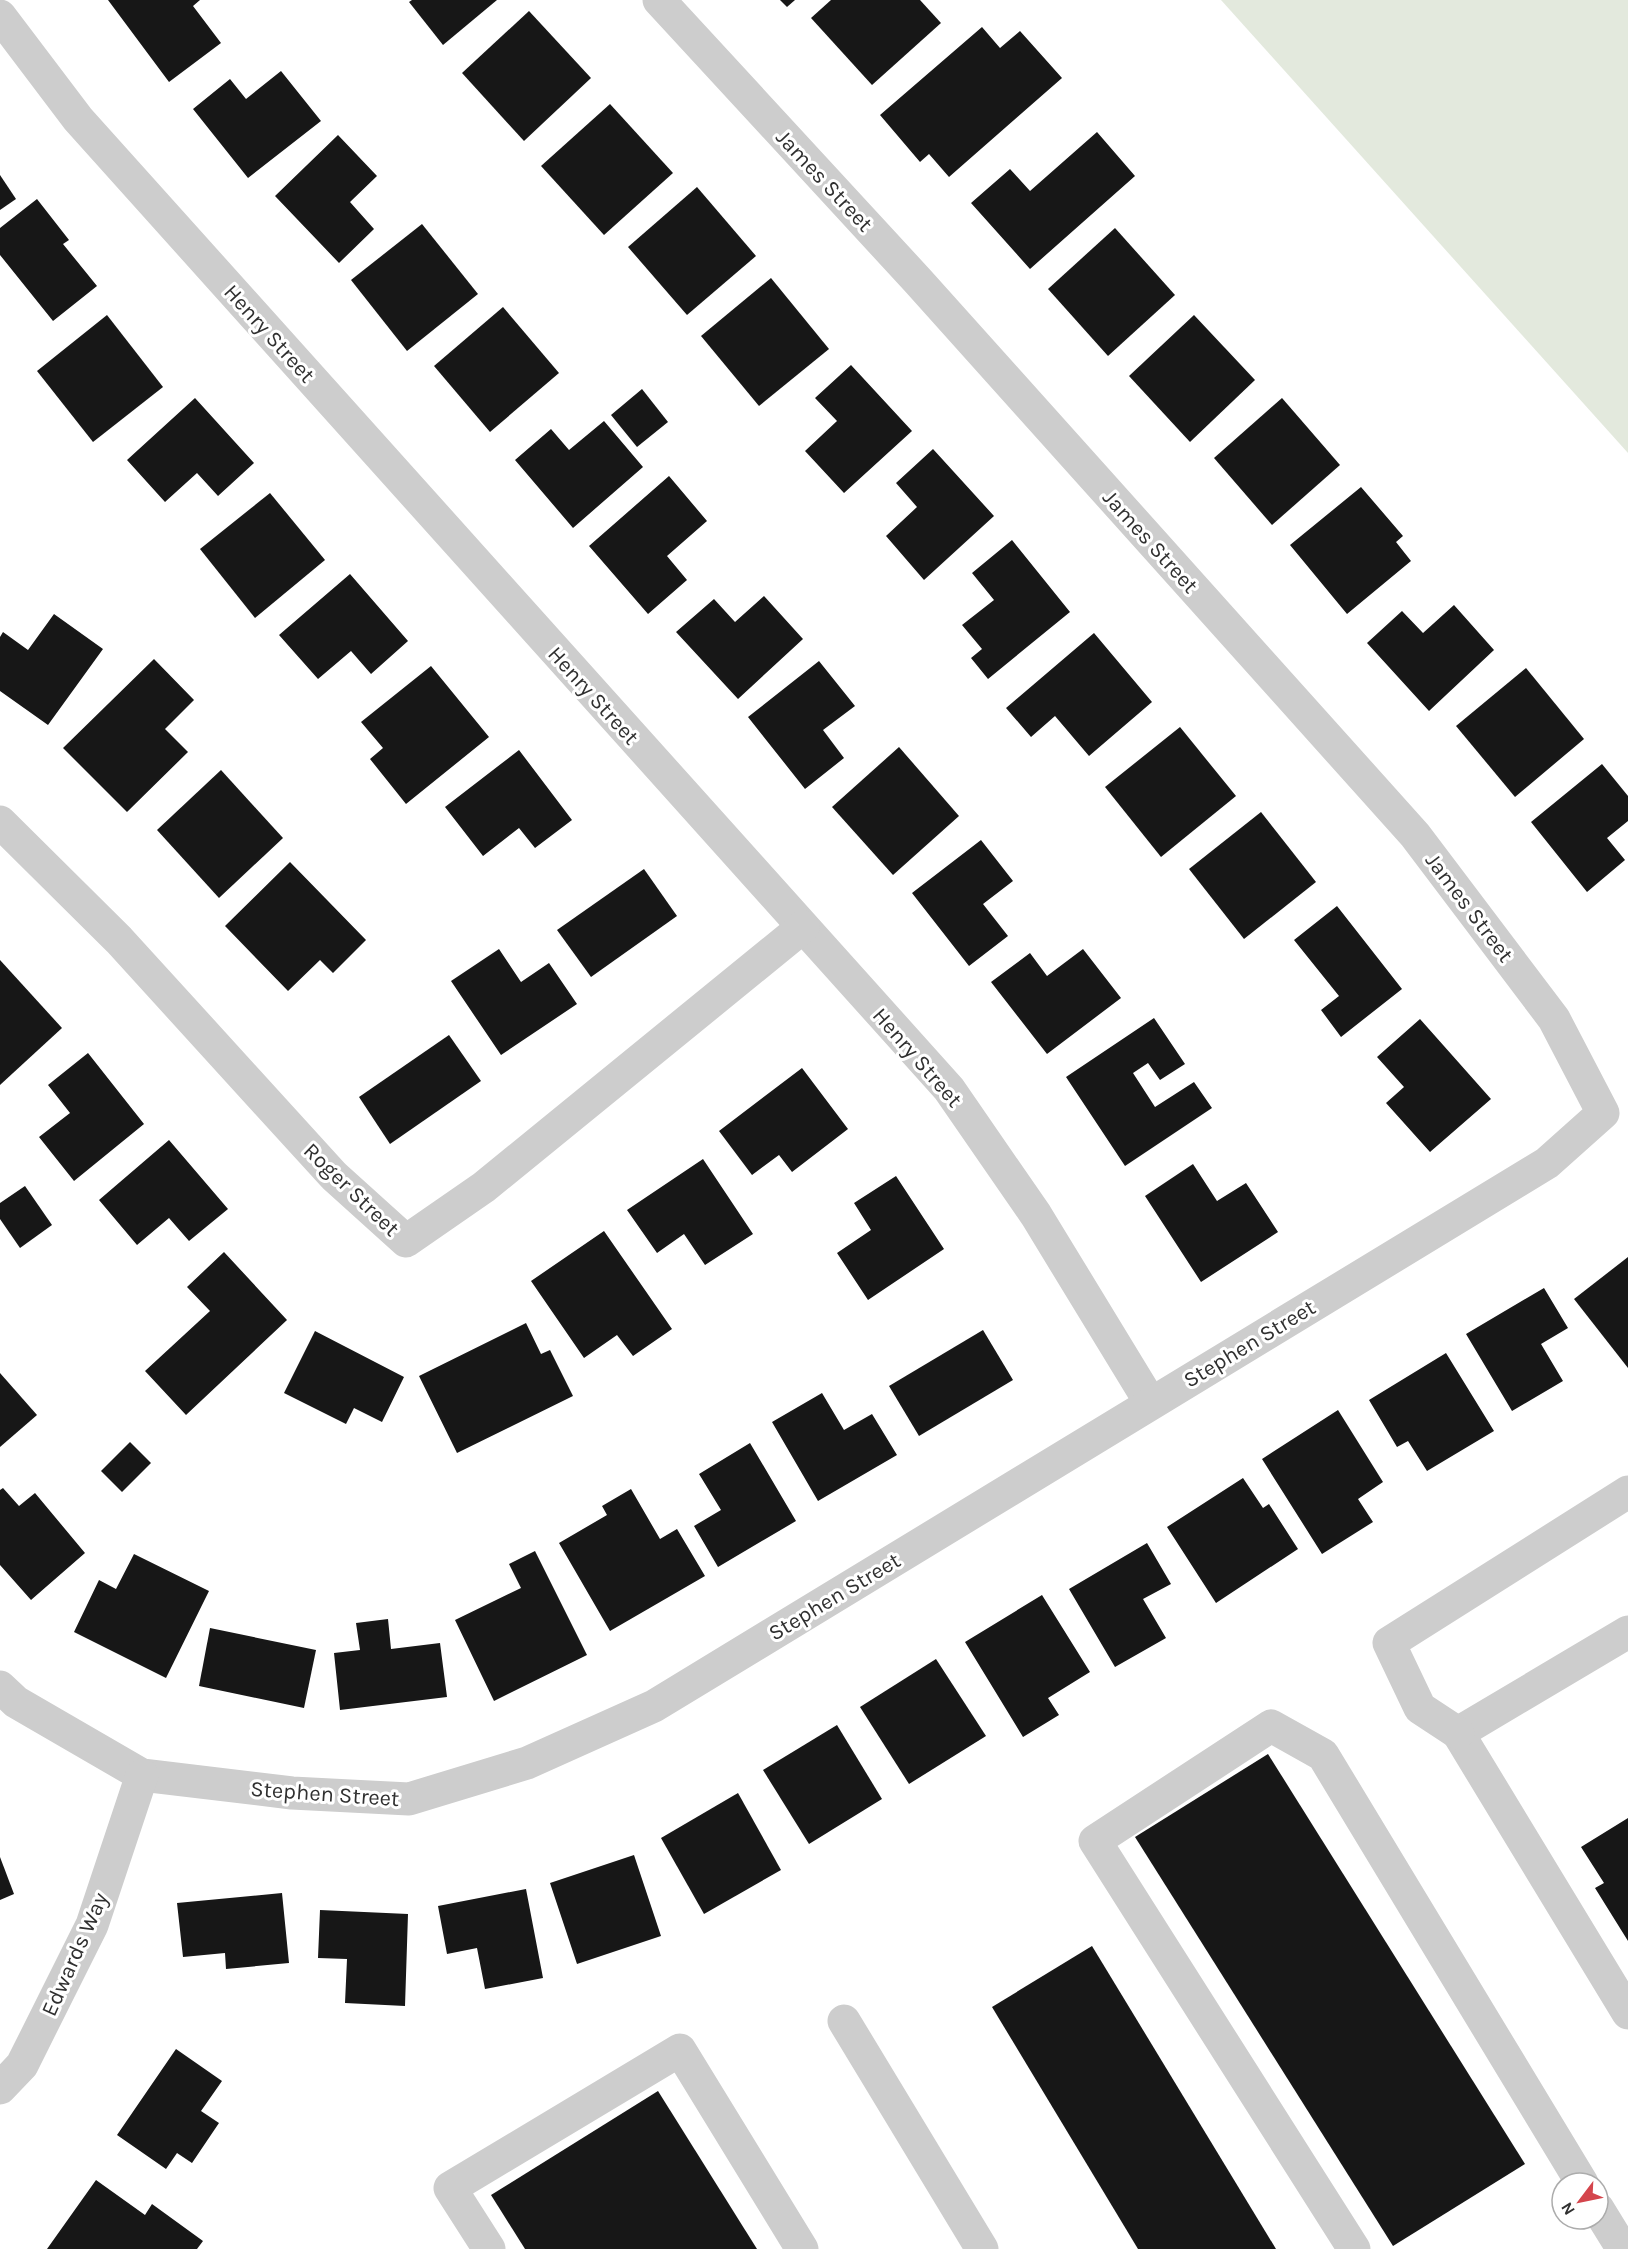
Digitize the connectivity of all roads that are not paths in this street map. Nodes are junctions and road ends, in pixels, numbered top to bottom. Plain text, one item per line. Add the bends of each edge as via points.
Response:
1 (659, 0) edge
2 (0, 16) edge
3 (0, 822) edge
4 (803, 927) junction
5 (1603, 1113) joint
6 (1150, 1402) junction
7 (1628, 1492) edge
8 (1628, 1632) edge
9 (0, 1687) edge
10 (1458, 1733) junction
11 (142, 1775) junction
12 (1628, 2013) edge
13 (844, 2021) dead end
14 (0, 2088) edge
15 (1575, 2171) edge
16 (1610, 2228) edge
17 (1619, 2243) edge
18 (489, 2249) edge
19 (802, 2249) edge
20 (982, 2249) edge
21 (1354, 2249) edge

1 - 5 street, James Street via 918,281 1415,835 1554,1019
2 - 4 street, Henry Street via 78,118
3 - 4 street, Roger Street via 119,940 334,1176 406,1241 484,1188
4 - 6 street, Henry Street via 949,1089 1036,1215
5 - 6 street, Stephen Street via 1547,1163
6 - 11 street, Stephen Street via 654,1706 527,1763 409,1799 292,1793
7 - 10 street via 1389,1643 1420,1708
8 - 10 street
9 - 11 street, Stephen Street via 16,1702
10 - 12 street
11 - 14 street, Edwards Way via 92,1925 22,2065
13 - 20 street
15 - 21 street via 1323,1755 1271,1726 1095,1840
16 - 17 street
18 - 19 street via 450,2188 681,2050

